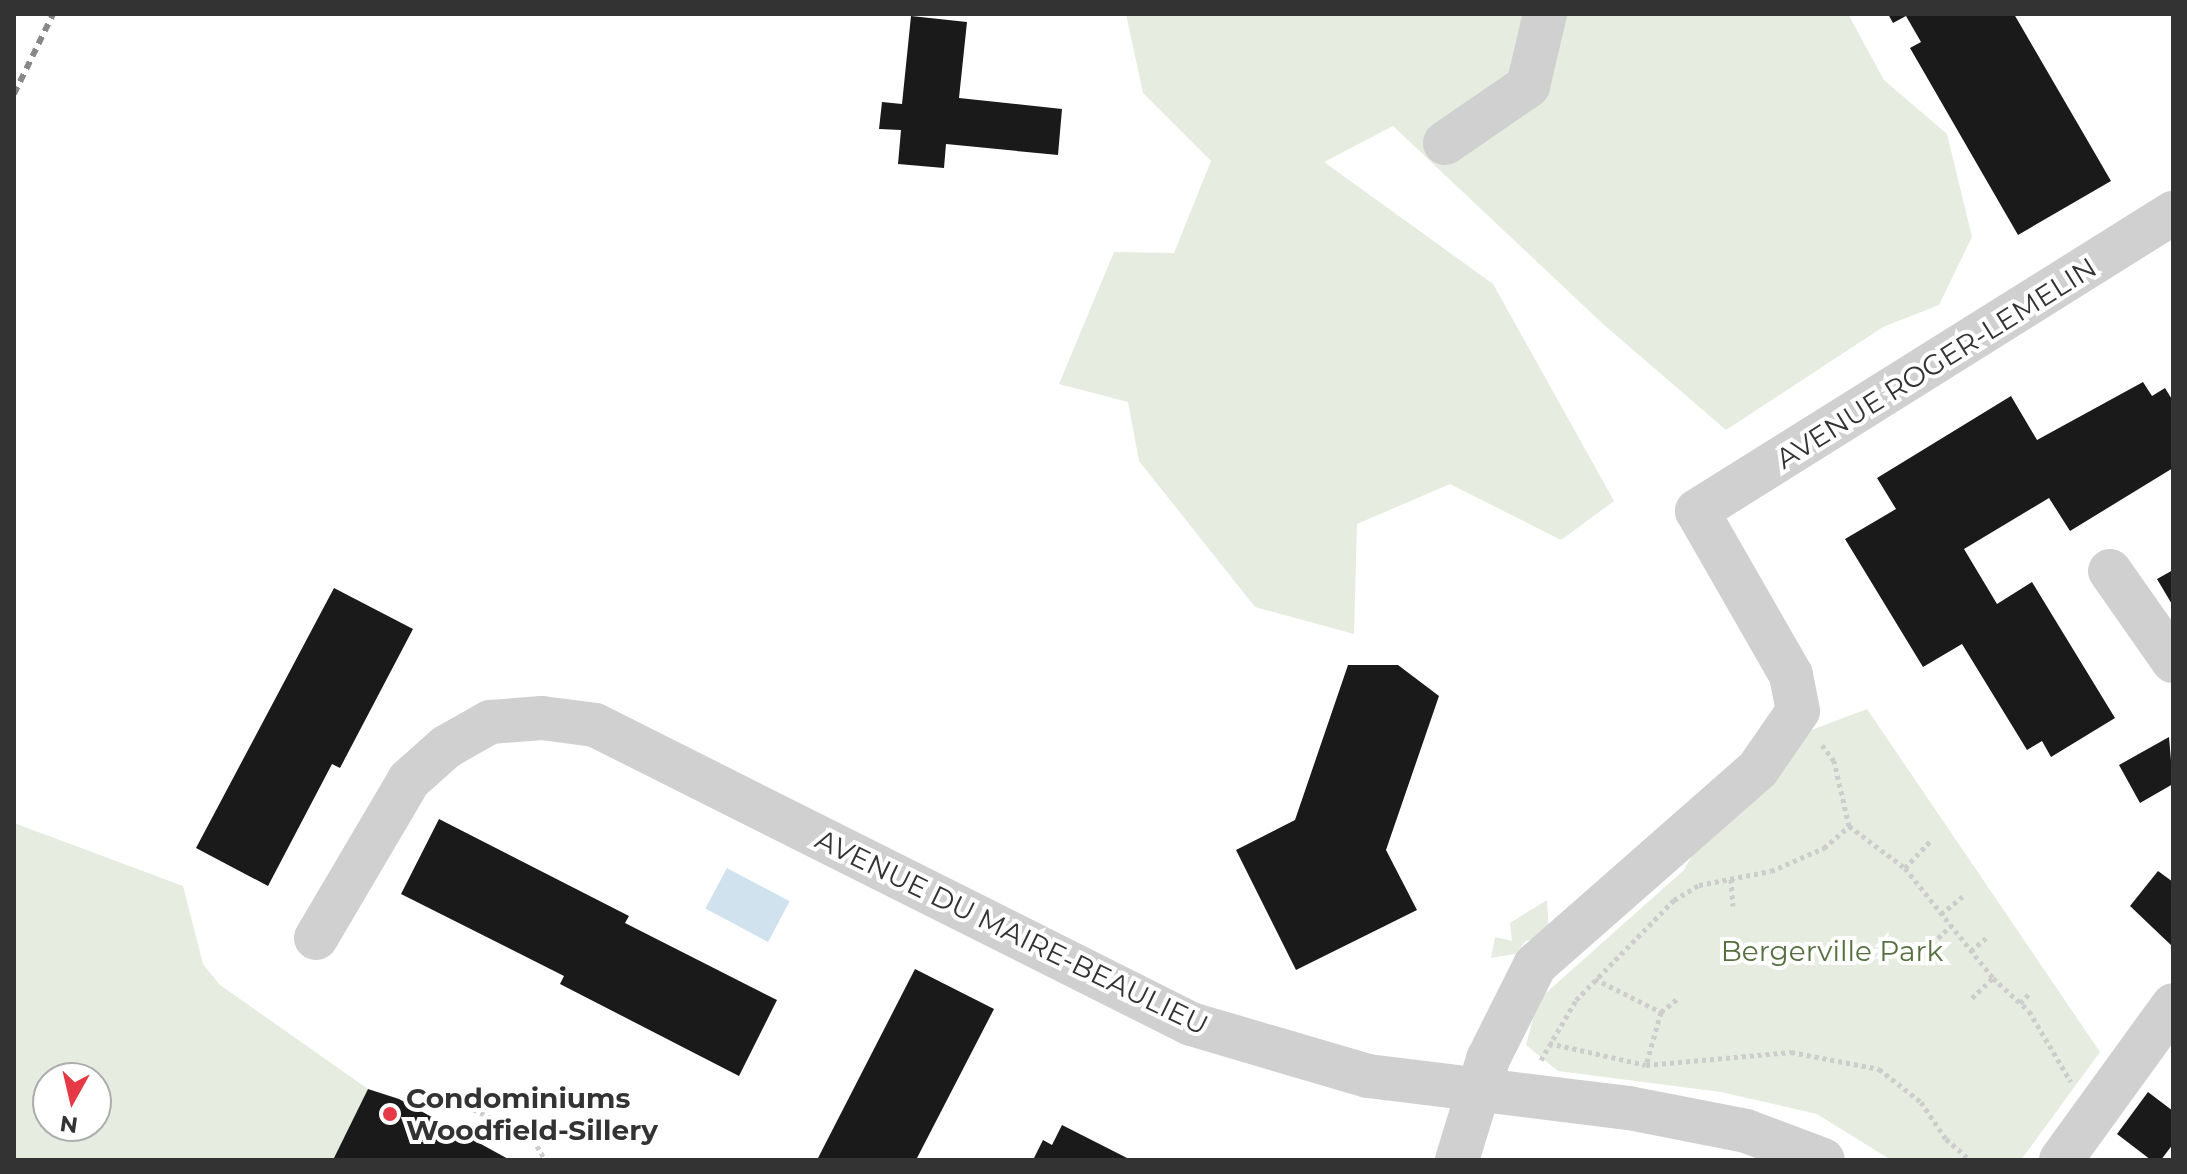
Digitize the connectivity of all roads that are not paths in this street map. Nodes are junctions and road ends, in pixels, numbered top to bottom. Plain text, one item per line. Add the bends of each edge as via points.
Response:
1 (1545, 14) edge
2 (1445, 143) dead end
3 (2173, 213) edge
4 (2110, 571) dead end
5 (2173, 661) edge
6 (316, 938) dead end
7 (2166, 1030) edge
8 (1477, 1091) junction
9 (1457, 1160) edge
10 (1823, 1160) edge
11 (2061, 1160) edge

1 - 2 street via 1528,86
3 - 8 street, AVENUE ROGER-LEMELIN via 1697,511 1791,675 1798,711 1758,769 1535,965
4 - 5 street
6 - 8 street, AVENUE DU MAIRE-BEAULIEU via 409,780 446,747 490,722 542,718 595,725 1191,1024 1368,1076
7 - 11 street via 2092,1115
8 - 9 street
8 - 10 street, AVENUE DU MAIRE-BEAULIEU via 1524,1093 1746,1131

